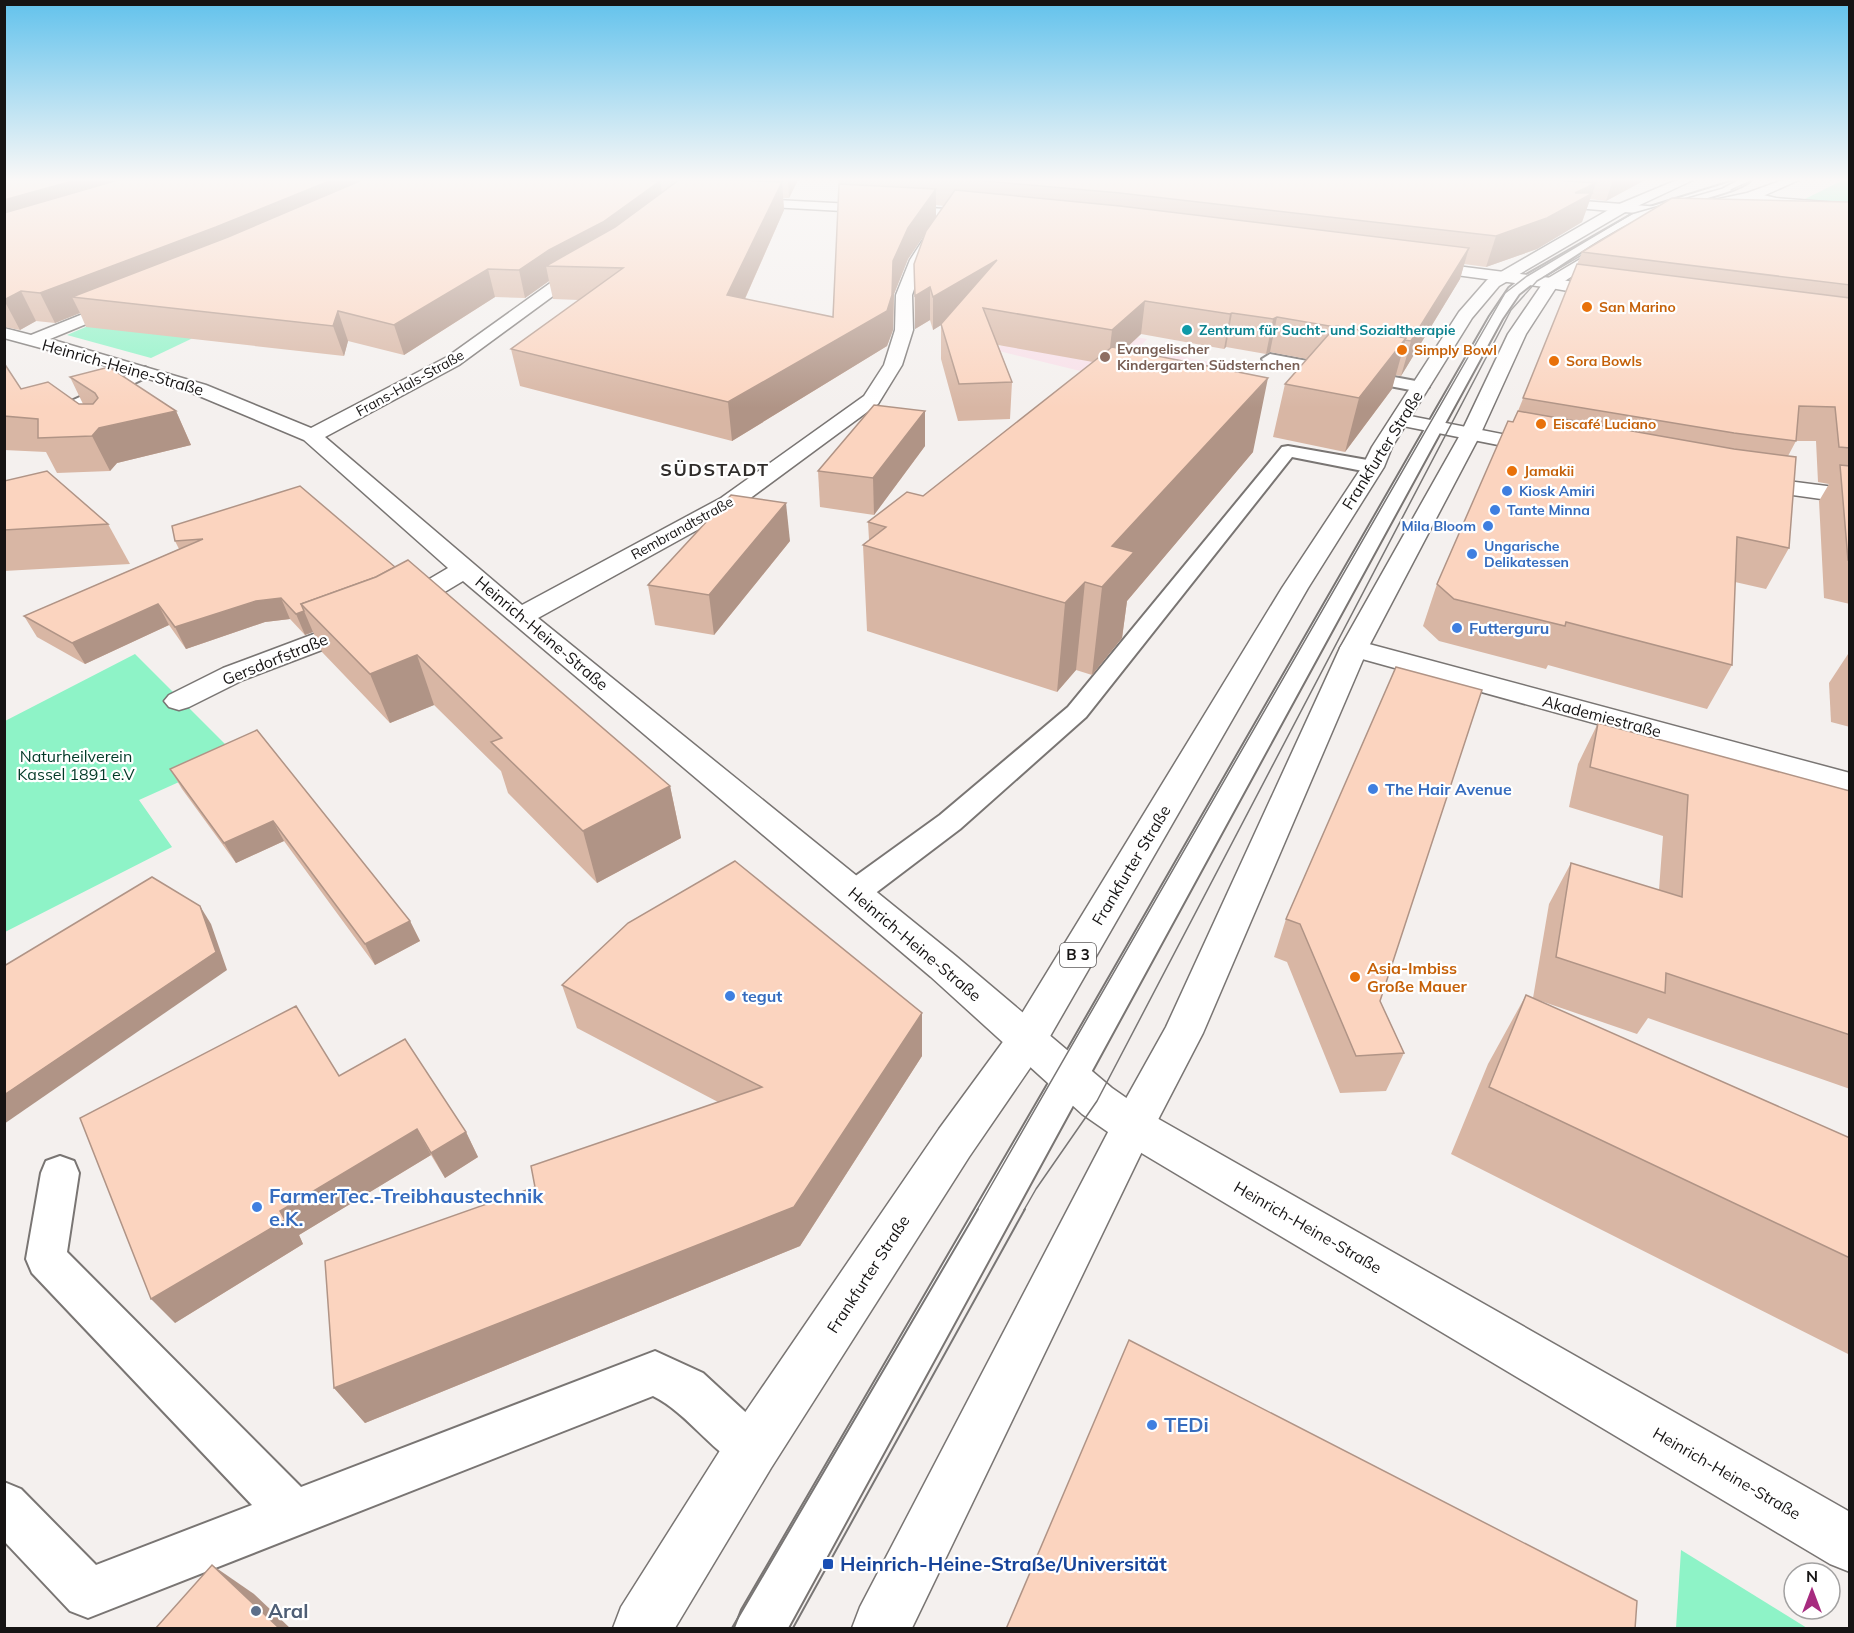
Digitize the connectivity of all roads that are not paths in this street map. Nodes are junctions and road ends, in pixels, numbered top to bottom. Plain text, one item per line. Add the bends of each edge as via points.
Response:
1 (920, 256) edge
2 (1556, 256) edge
3 (1567, 256) edge
4 (1577, 256) edge
5 (606, 257) edge
6 (1406, 264) edge
7 (1527, 280) junction
8 (1630, 297) edge
9 (136, 298) edge
10 (4, 333) edge
11 (33, 340) junction
12 (1270, 359) dead end
13 (145, 372) junction
14 (1421, 387) junction
15 (1400, 420) junction
16 (1453, 431) junction
17 (104, 432) edge
18 (311, 436) junction
19 (1564, 452) edge
20 (1373, 467) junction
21 (1727, 480) edge
22 (1850, 496) edge
23 (466, 568) junction
24 (520, 617) junction
25 (1354, 648) junction
26 (179, 701) dead end
27 (1850, 784) edge
28 (854, 893) junction
29 (1027, 1040) junction
30 (1071, 1078) junction
31 (1133, 1126) junction
32 (60, 1173) dead end
33 (752, 1449) junction
34 (4, 1506) edge
35 (293, 1513) junction
36 (1850, 1544) edge
37 (642, 1629) edge
38 (760, 1629) edge
39 (881, 1629) edge

1 - 24 street, Rembrandtstraße via 904,295 904,330 893,365 871,400 729,503
2 - 7 street, Frankfurter Straße / B 3
3 - 7 lane
4 - 7 street, Frankfurter Straße / B 3
5 - 18 street, Frans-Hals-Straße via 562,282 453,361
6 - 7 street
7 - 8 street
7 - 14 street, Frankfurter Straße / B 3 via 1493,282 1465,316
7 - 16 street, Frankfurter Straße / B 3 via 1517,334
9 - 11 street
10 - 11 street, Heinrich-Heine-Straße
11 - 13 street, Heinrich-Heine-Straße
12 - 14 lane
13 - 17 lane via 75,406 76,415
13 - 18 street, Heinrich-Heine-Straße via 222,396
14 - 15 street, Frankfurter Straße / B 3
15 - 16 street
15 - 20 street, Frankfurter Straße / B 3
16 - 19 street
16 - 25 street, Frankfurter Straße / B 3
16 - 30 lane
18 - 23 street, Heinrich-Heine-Straße
20 - 28 lane via 1288,451 1077,712 951,822
20 - 29 street, Frankfurter Straße / B 3 via 1294,588
21 - 22 street
23 - 24 street, Heinrich-Heine-Straße
23 - 26 street, Gersdorfstraße via 384,617 233,674
24 - 28 street, Heinrich-Heine-Straße
25 - 27 street, Akademiestraße
25 - 31 street, Frankfurter Straße / B 3 via 1183,1033
28 - 29 street, Heinrich-Heine-Straße
29 - 30 street, Heinrich-Heine-Straße
29 - 33 street, Frankfurter Straße / B 3 via 954,1143
30 - 31 street, Heinrich-Heine-Straße
30 - 38 lane
31 - 36 street, Heinrich-Heine-Straße
31 - 39 street, Frankfurter Straße / B 3
32 - 35 lane via 46,1259
33 - 35 lane via 687,1389 655,1373
33 - 37 street, Frankfurter Straße / B 3
34 - 35 lane via 88,1593

